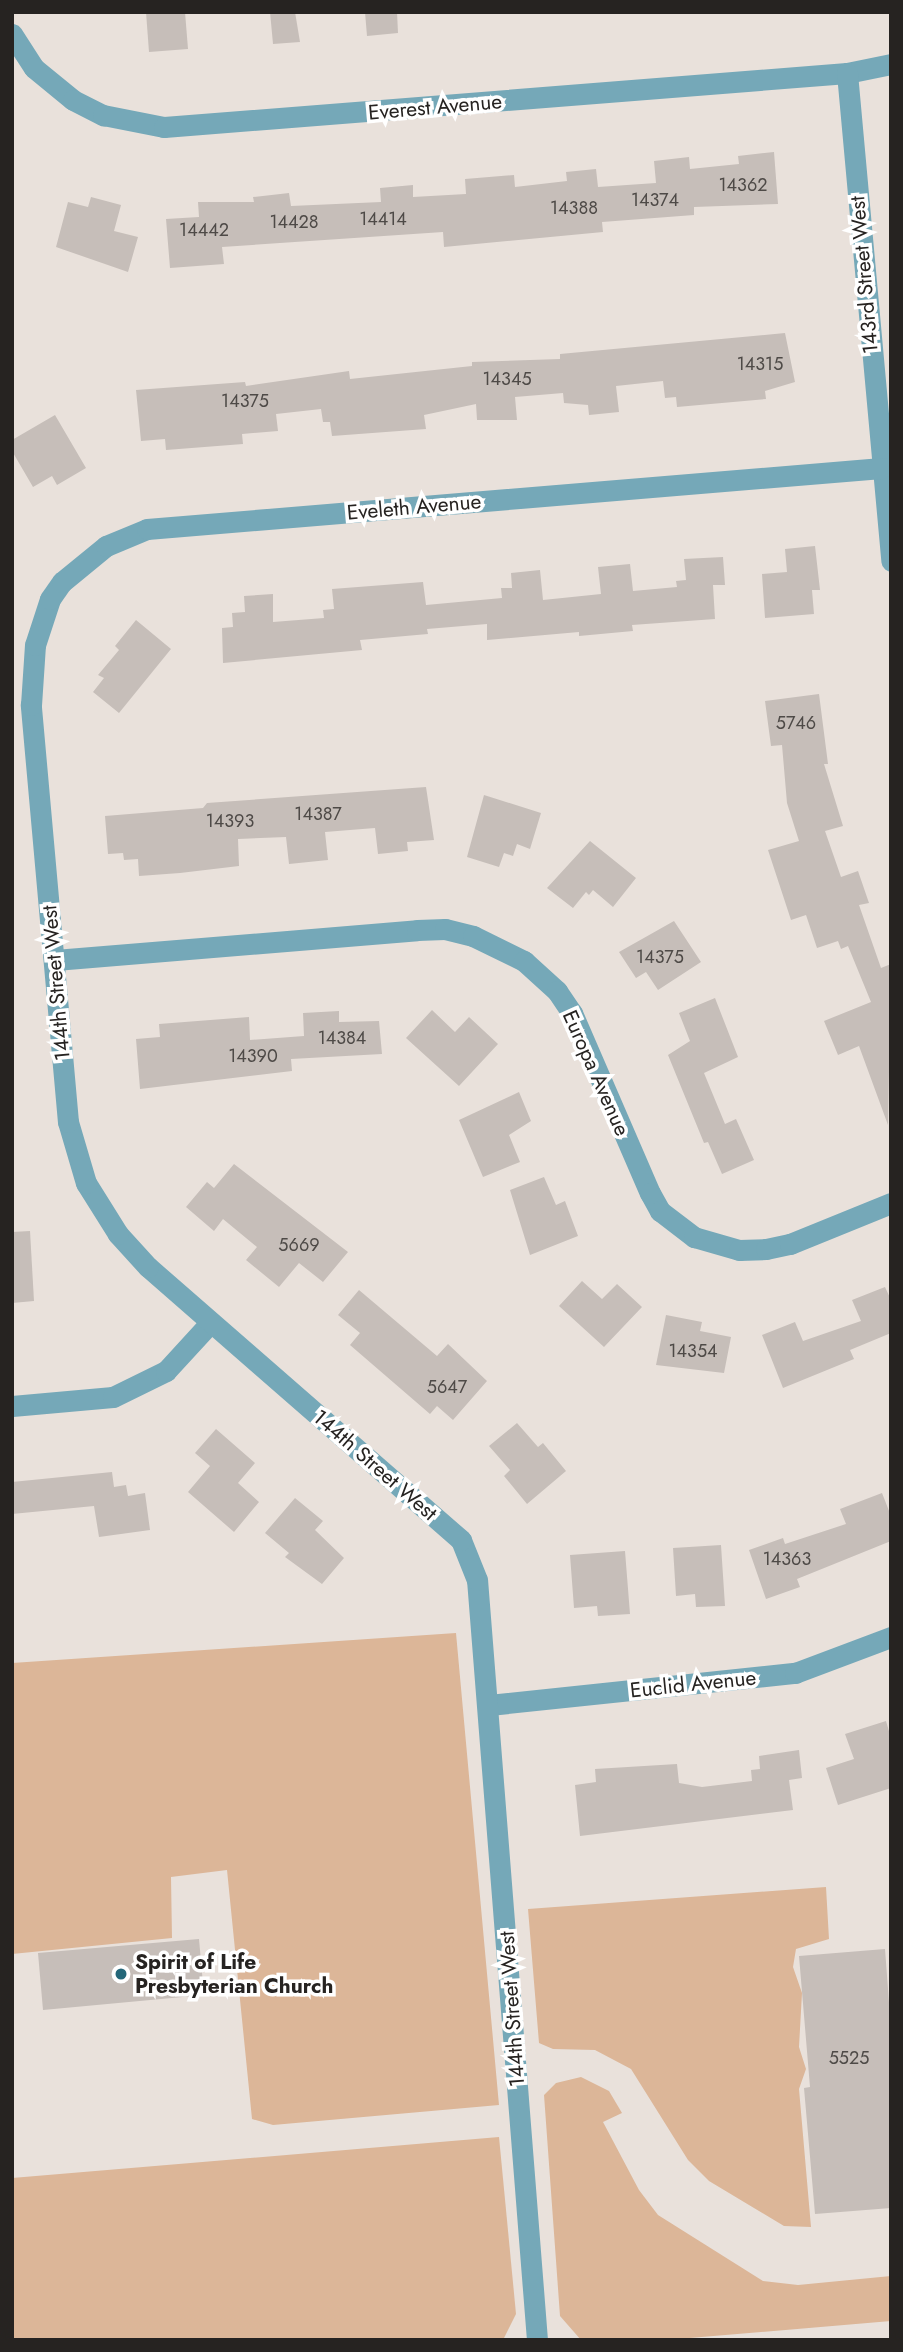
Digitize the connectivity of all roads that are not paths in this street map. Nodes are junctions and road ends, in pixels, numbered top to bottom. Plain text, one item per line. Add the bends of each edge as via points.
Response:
1 (12, 34) edge
2 (891, 64) edge
3 (847, 73) junction
4 (881, 468) junction
5 (891, 561) edge
6 (31, 674) joint
7 (55, 960) junction
8 (891, 1203) edge
9 (210, 1323) junction
10 (12, 1406) edge
11 (891, 1637) edge
12 (488, 1704) junction
13 (537, 2340) edge

1 - 3 street, Everest Avenue via 34,68 73,100 103,115 164,127
2 - 3 street, Everest Avenue
3 - 4 street, 143rd Street West
4 - 5 street, 143rd Street West
4 - 6 street, Eveleth Avenue via 136,532 106,546 62,582 41,620
6 - 7 street, 144th Street West
7 - 8 street, Europa Avenue via 416,930 445,929 473,936 524,961 557,991 572,1013 649,1193 676,1225 713,1245 766,1249 790,1244
7 - 9 street, 144th Street West via 68,1122 86,1183 125,1242
9 - 10 street via 166,1371 113,1397
9 - 12 street, 144th Street West via 461,1540 477,1580
11 - 12 street, Euclid Avenue via 795,1673
12 - 13 street, 144th Street West

